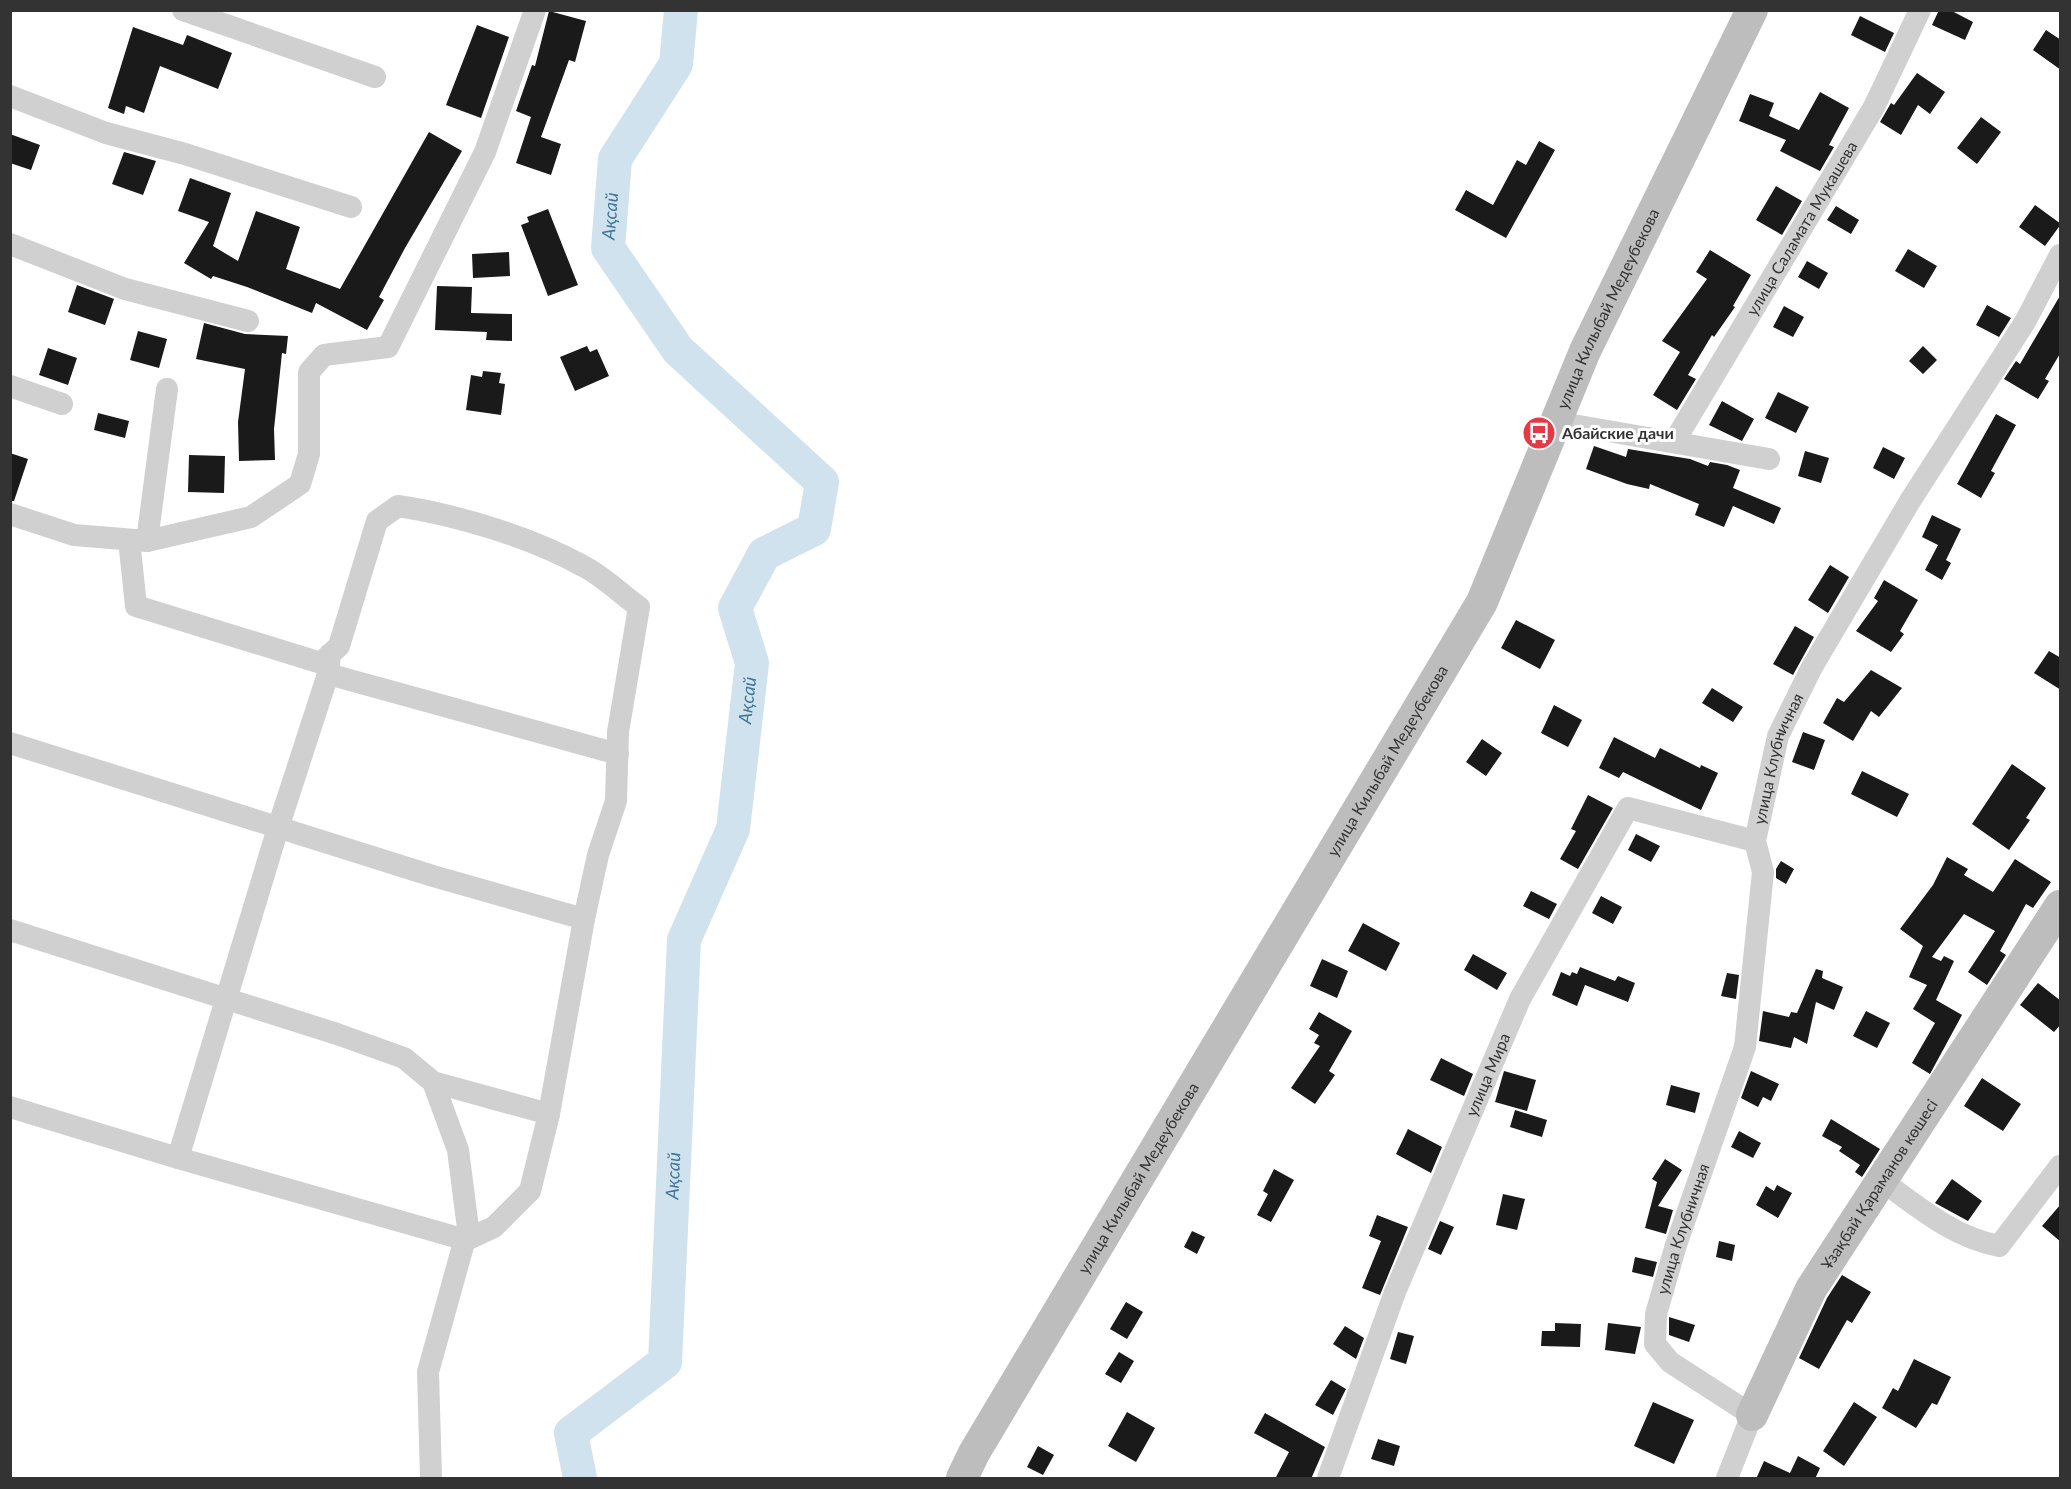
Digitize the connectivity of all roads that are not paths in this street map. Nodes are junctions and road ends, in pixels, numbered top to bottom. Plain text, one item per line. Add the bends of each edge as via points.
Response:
1 (183, 10) edge
2 (535, 10) edge
3 (1752, 10) edge
4 (1920, 10) edge
5 (375, 77) dead end
6 (10, 96) edge
7 (351, 207) dead end
8 (10, 244) edge
9 (2061, 255) edge
10 (248, 321) dead end
11 (10, 386) edge
12 (167, 389) dead end
13 (62, 404) dead end
14 (1556, 422) junction
15 (1674, 442) junction
16 (1768, 459) dead end
17 (10, 514) edge
18 (138, 540) junction
19 (329, 664) junction
20 (10, 743) edge
21 (618, 754) junction
22 (278, 828) junction
23 (1755, 841) junction
24 (2061, 906) edge
25 (584, 919) junction
26 (10, 930) edge
27 (226, 999) junction
28 (433, 1082) junction
29 (10, 1107) edge
30 (549, 1114) junction
31 (178, 1158) junction
32 (2061, 1166) edge
33 (1881, 1180) junction
34 (466, 1240) junction
35 (1752, 1415) junction
36 (431, 1479) edge
37 (962, 1479) edge
38 (1328, 1479) edge
39 (1727, 1479) edge

1 - 5 street
2 - 18 street via 485,152 388,347 324,355 309,372 309,454 300,484 251,517
3 - 14 main road, улица Килыбай Медеубекова via 1585,351
4 - 15 street, улица Саламата Мукашева via 1874,107
6 - 7 street via 106,133
8 - 10 street via 125,289
9 - 23 street, улица Клубничная via 2025,321 1910,501 1812,667 1778,736
11 - 13 street
12 - 18 street
14 - 15 street
14 - 37 main road, улица Килыбай Медеубекова via 1482,602
15 - 16 street
17 - 18 street via 74,535
18 - 19 street via 136,606
19 - 21 street
19 - 21 street via 339,646 377,521 398,506 446,513 584,566 639,607 618,732
19 - 22 street
20 - 22 street
21 - 25 street via 616,801 598,855
22 - 25 street
22 - 27 street
23 - 35 street, улица Клубничная via 1763,872 1745,1047 1676,1245 1656,1314 1655,1344 1670,1362
23 - 38 street, улица Мира via 1628,808 1520,999 1395,1292
24 - 33 main road, Ұзақбай Қараманов көшесі
25 - 30 street
26 - 27 street
27 - 28 street via 404,1058
27 - 31 street
28 - 30 street
28 - 34 street via 458,1150 468,1228
29 - 31 street
30 - 34 street via 530,1191 494,1227
31 - 34 street
32 - 33 street via 1999,1246 1977,1242 1944,1225
33 - 35 main road, Ұзақбай Қараманов көшесі via 1811,1289
34 - 36 street via 428,1372
35 - 39 street, Ұзақбай Қараманов көшесі

